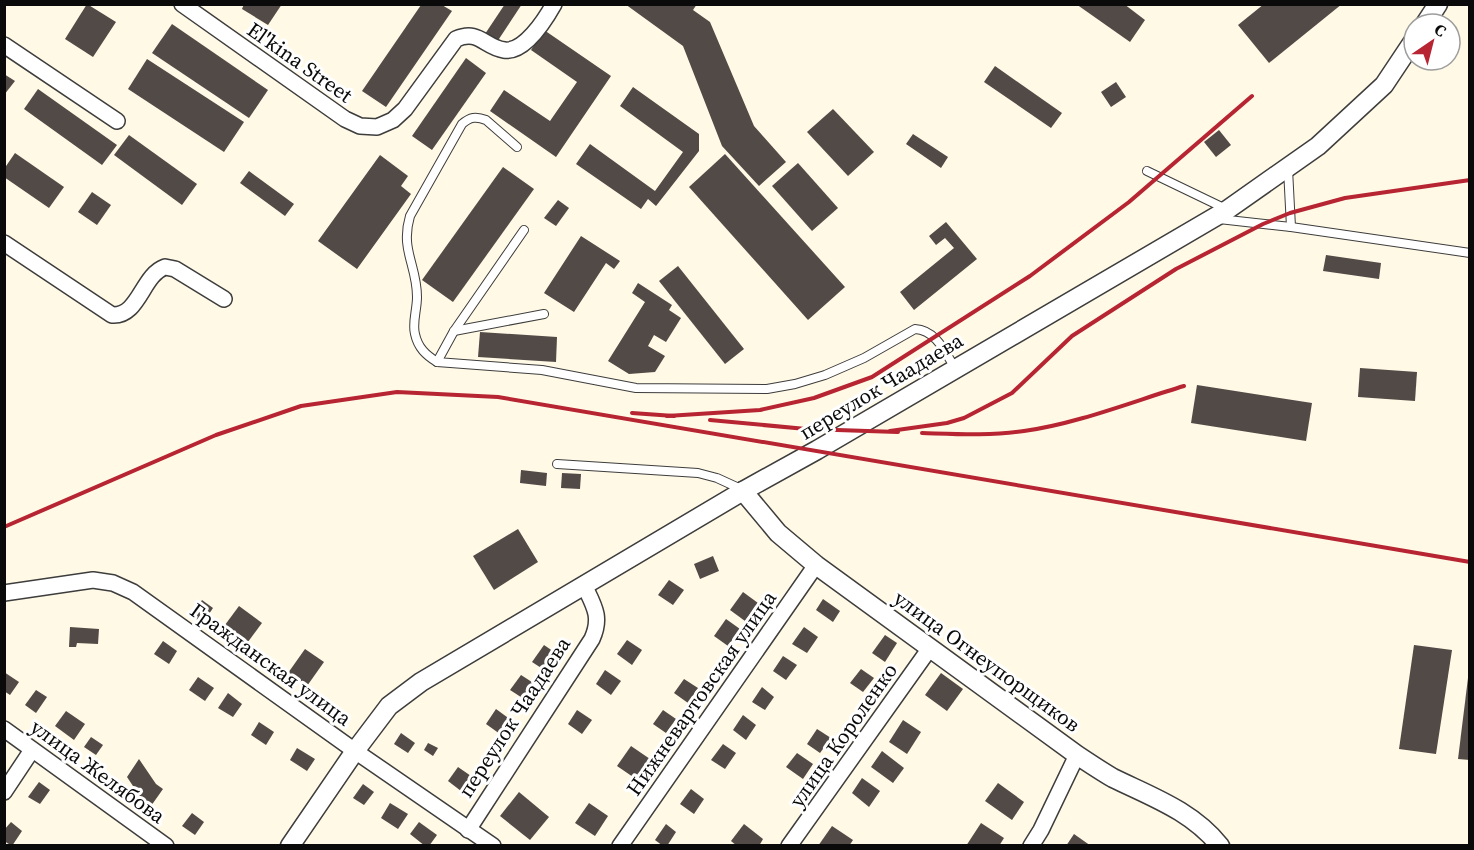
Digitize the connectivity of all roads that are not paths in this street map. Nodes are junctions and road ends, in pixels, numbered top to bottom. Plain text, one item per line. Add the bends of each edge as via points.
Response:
1 (182, 4) edge
2 (554, 4) edge
3 (4, 45) edge
4 (1402, 58) edge
5 (117, 121) dead end
6 (517, 147) dead end
7 (1287, 168) junction
8 (1147, 171) dead end
9 (1221, 214) junction
10 (1291, 227) junction
11 (524, 230) dead end
12 (4, 243) edge
13 (1470, 254) edge
14 (224, 299) dead end
15 (544, 314) dead end
16 (454, 331) junction
17 (437, 362) junction
18 (955, 368) junction
19 (556, 464) dead end
20 (743, 491) junction
21 (816, 566) junction
22 (584, 585) junction
23 (4, 593) edge
24 (930, 648) junction
25 (4, 729) edge
26 (32, 750) junction
27 (355, 751) junction
28 (1077, 755) junction
29 (4, 792) edge
30 (468, 830) junction
31 (166, 846) edge
32 (290, 846) edge
33 (493, 846) edge
34 (620, 846) edge
35 (789, 846) edge
36 (1031, 846) edge
37 (1220, 846) edge

1 - 2 street, El'kina Street via 345,119 360,126 377,127 405,109 456,39 472,36 503,50 521,47
3 - 5 street
4 - 7 street, переулок Чаадаева via 1384,85 1318,146
6 - 17 lane via 486,120 467,120 410,216 406,244 416,279 414,333 418,345
7 - 9 street, переулок Чаадаева
7 - 10 lane
8 - 9 lane
9 - 10 lane
9 - 18 street, переулок Чаадаева
10 - 13 lane
11 - 16 lane
12 - 14 street via 112,315 119,316 129,309 156,272 165,267 175,269
15 - 16 lane
16 - 17 lane
17 - 18 lane via 542,370 636,388 766,389 825,375 915,329 934,337
18 - 20 street, переулок Чаадаева
19 - 20 lane via 698,473
20 - 21 street, улица Огнеупорщиков via 778,533
20 - 22 street, переулок Чаадаева
21 - 24 street, улица Огнеупорщиков
21 - 34 street, Нижневартовская улица
22 - 27 street via 421,682 389,706
22 - 30 street, переулок Чаадаева via 597,615 592,639
23 - 27 street, Гражданская улица via 93,580 133,592
24 - 28 street, улица Огнеупорщиков
24 - 35 street, улица Короленко
25 - 26 street, улица Желябова
26 - 29 street
26 - 31 street, улица Желябова
27 - 30 street, Гражданская улица
27 - 32 street
28 - 36 street
28 - 37 street, улица Огнеупорщиков via 1179,810
30 - 33 street, Гражданская улица

